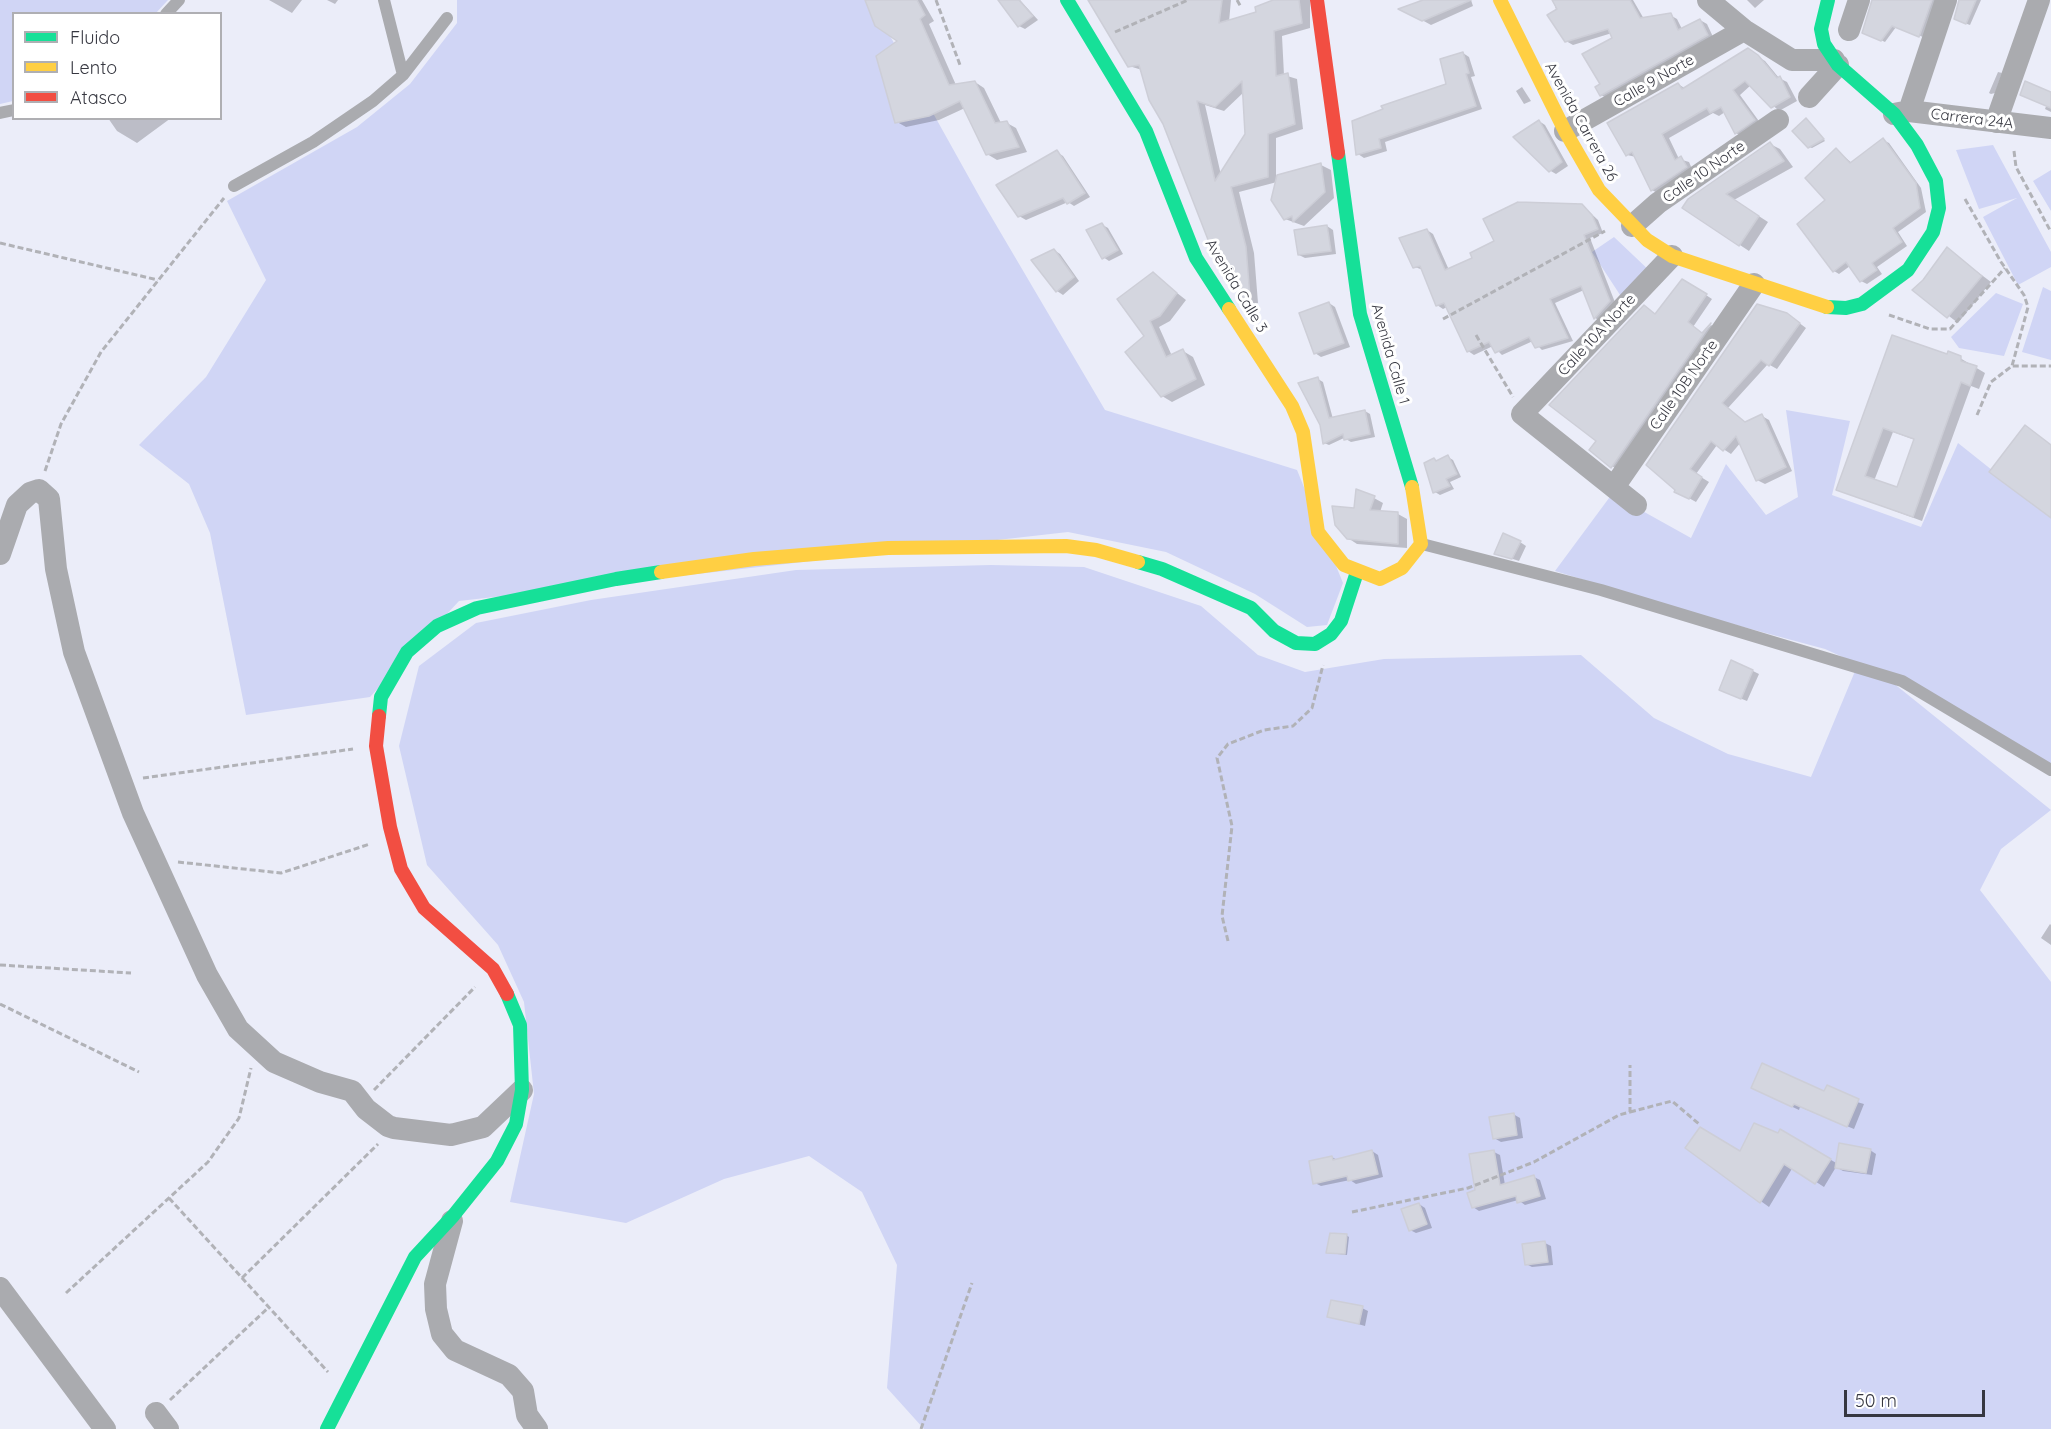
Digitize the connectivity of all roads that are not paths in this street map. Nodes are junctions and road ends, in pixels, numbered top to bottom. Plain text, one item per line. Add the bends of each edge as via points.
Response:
1 (179, 0) edge
2 (384, 0) edge
3 (1067, 0) edge
4 (1317, 0) edge
5 (1500, 0) edge
6 (1708, 0) edge
7 (1827, 0) edge
8 (1859, 0) edge
9 (1946, 0) edge
10 (2039, 0) edge
11 (168, 12) edge
12 (447, 18) dead end
13 (1744, 30) junction
14 (1849, 30) dead end
15 (1836, 63) junction
16 (403, 75) junction
17 (1809, 97) dead end
18 (1901, 113) junction
19 (1778, 120) dead end
20 (1996, 122) junction
21 (2051, 128) edge
22 (1565, 131) junction
23 (234, 186) road end
24 (1628, 223) junction
25 (1672, 256) junction
26 (1754, 284) junction
27 (1614, 487) junction
28 (1636, 505) dead end
29 (1421, 544) junction
30 (0, 554) edge
31 (1357, 572) junction
32 (2051, 770) edge
33 (522, 1090) junction
34 (453, 1216) junction
35 (0, 1288) edge
36 (105, 1429) edge
37 (327, 1429) edge
38 (537, 1429) edge

1 - 11 lane
2 - 16 lane
3 - 31 street, Avenida Calle 3 via 1146,131 1196,258 1292,406 1303,432 1318,532 1344,565
4 - 29 street, Avenida Calle 1 via 1360,314 1412,485
5 - 22 street, Avenida Carrera 26
6 - 13 street
7 - 15 street via 1821,29 1824,44
8 - 14 street
9 - 18 street
10 - 20 street
12 - 16 lane
13 - 15 street via 1792,60
13 - 22 street, Calle 9 Norte
15 - 17 street
15 - 18 street, Avenida Carrera 26
16 - 23 lane via 313,142
18 - 20 street, Carrera 24A
18 - 26 street, Avenida Carrera 26 via 1931,168 1939,208 1923,250 1908,270 1862,304 1846,308 1829,308
19 - 24 street, Calle 10 Norte
20 - 21 street, Carrera 24A
22 - 24 street, Avenida Carrera 26 via 1599,190
24 - 25 street, Avenida Carrera 26
25 - 26 street, Avenida Carrera 26
25 - 27 street, Calle 10A Norte via 1522,414
26 - 27 street, Calle 10B Norte
27 - 28 street
29 - 31 street via 1402,568 1380,579
29 - 32 lane via 1601,590 1902,681
30 - 33 street via 17,505 39,490 49,499 56,569 74,652 121,781 207,975 238,1029 274,1062 352,1091 394,1128 451,1135 483,1127
31 - 33 street via 1341,621 1331,634 1315,644 1296,643 1274,631 1251,608 1162,569 1096,550 1066,546 888,548 754,559 616,579 477,608 437,626 407,652 381,697 376,746 392,837 401,869 424,908 493,969 506,992 520,1025
33 - 34 street via 516,1124 497,1161
34 - 37 street via 415,1257
34 - 38 street via 435,1284 442,1334 455,1350 509,1375 523,1391 527,1415
35 - 36 street

